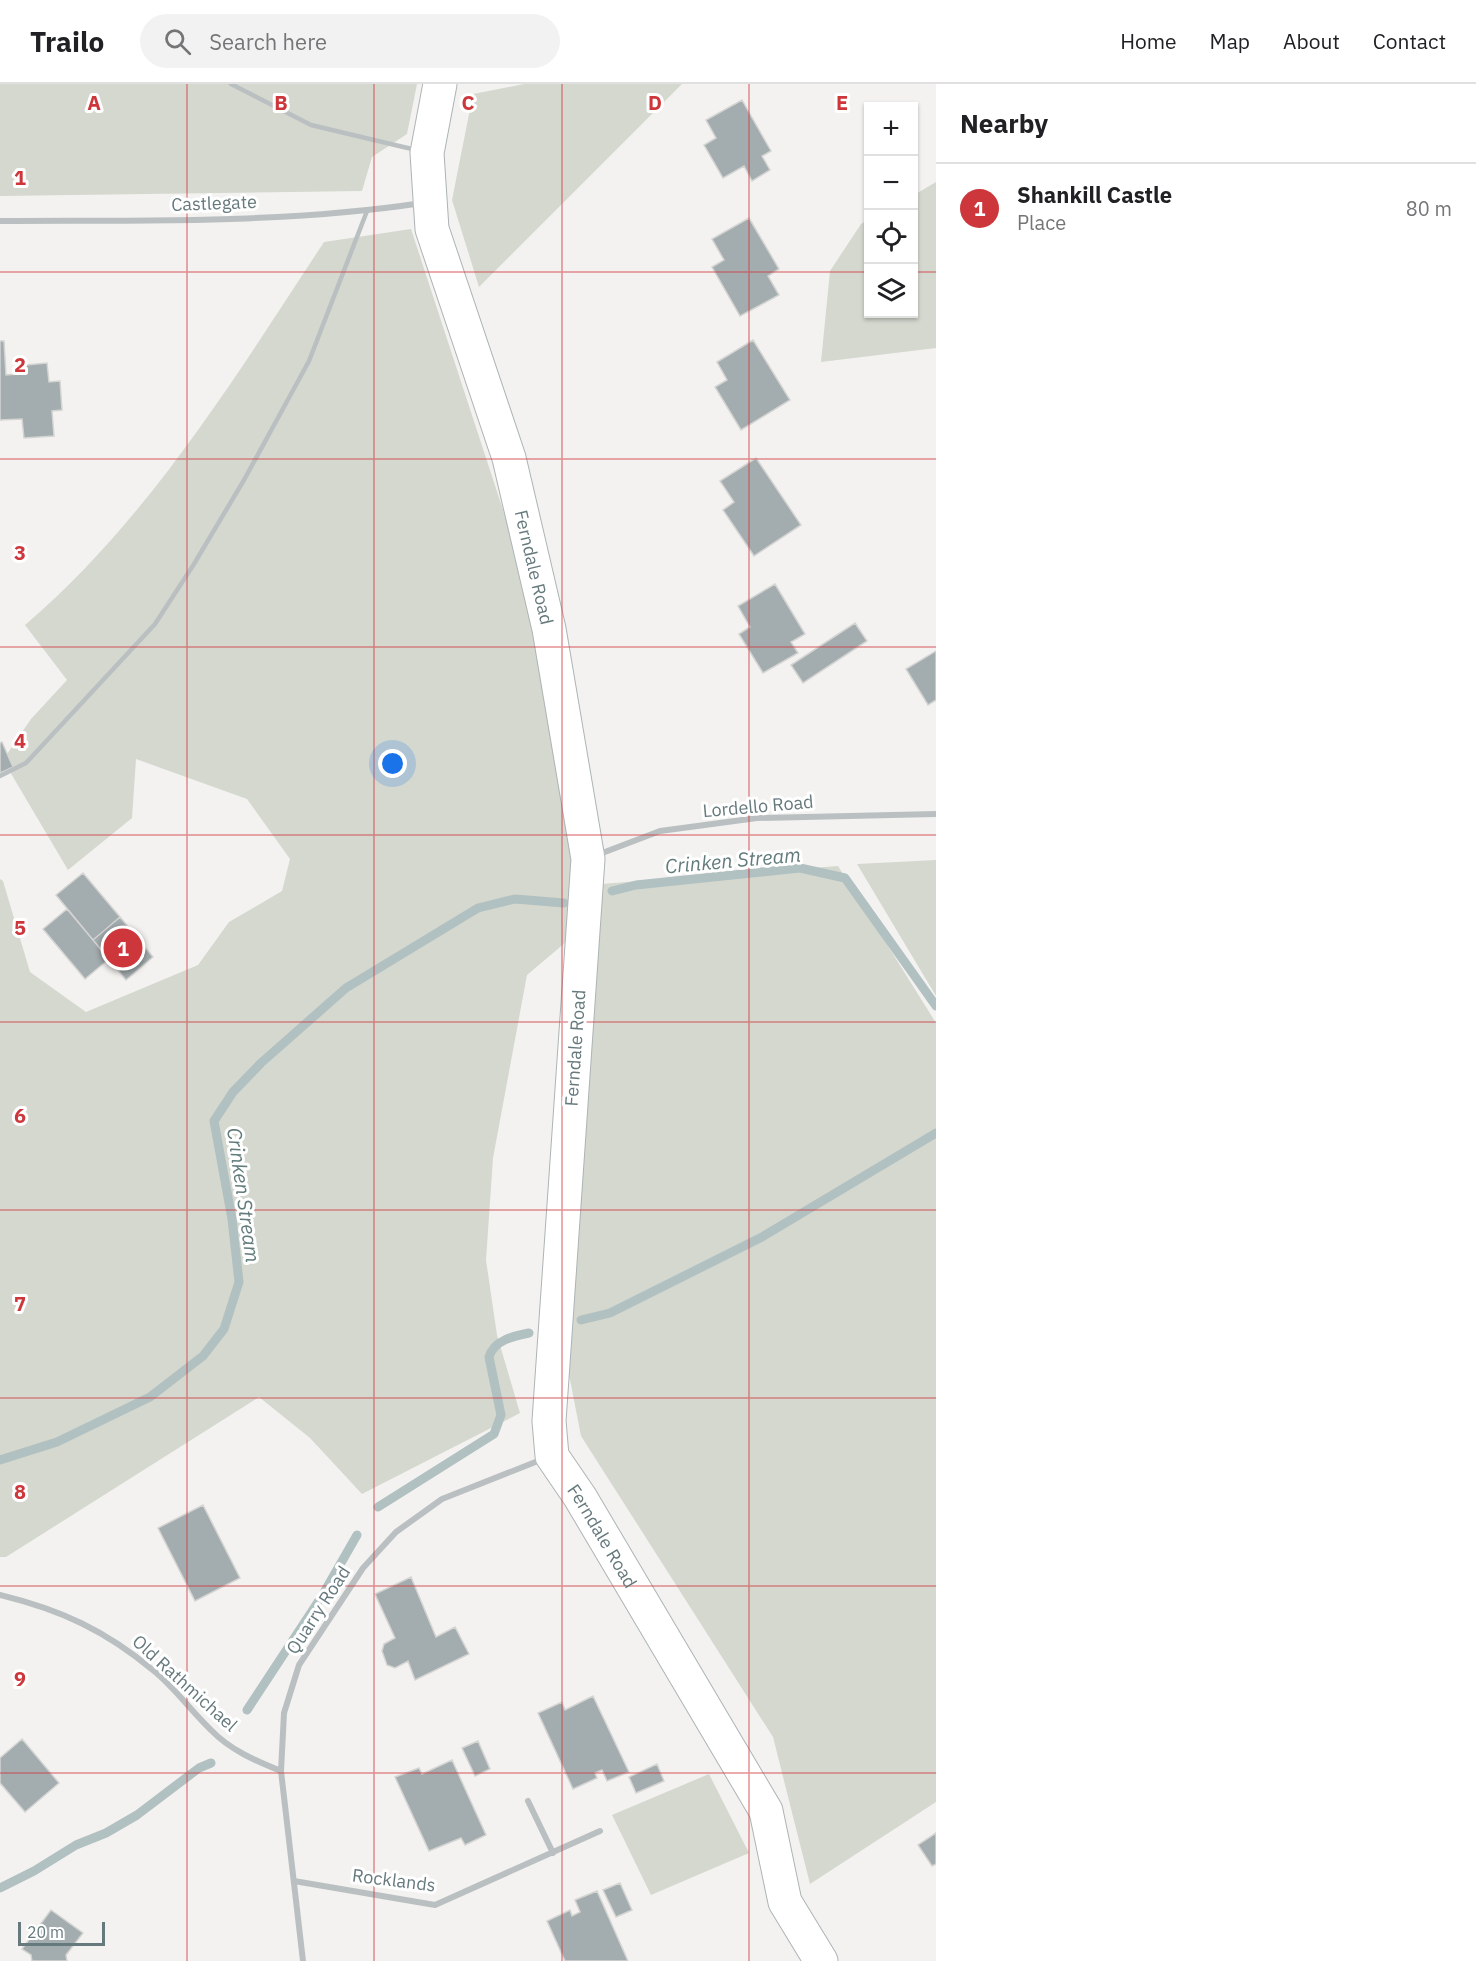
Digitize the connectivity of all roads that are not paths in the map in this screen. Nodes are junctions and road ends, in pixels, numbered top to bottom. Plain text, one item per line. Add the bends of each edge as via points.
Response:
1 (231, 84) edge
2 (440, 84) edge
3 (427, 153) junction
4 (429, 202) junction
5 (367, 212) junction
6 (0, 221) edge
7 (0, 776) edge
8 (936, 814) edge
9 (588, 859) junction
10 (552, 1456) junction
11 (0, 1595) edge
12 (281, 1771) junction
13 (528, 1801) dead end
14 (600, 1832) dead end
15 (553, 1853) junction
16 (294, 1881) junction
17 (303, 1961) edge
18 (821, 1961) edge

1 - 3 lane via 312,125
2 - 3 street, Ferndale Road
3 - 4 street, Ferndale Road
4 - 5 street, Castlegate
4 - 9 street, Ferndale Road via 432,229 509,458 549,629
5 - 6 street, Castlegate
5 - 7 lane via 309,361 187,574 154,624 26,763
8 - 9 street, Lordello Road via 757,818 660,831
9 - 10 street, Ferndale Road via 549,1421
10 - 12 street, Quarry Road via 442,1499 396,1532 363,1568 299,1665 284,1713
10 - 18 street, Ferndale Road via 766,1811 785,1902
11 - 12 street, Old Rathmichael via 43,1606 107,1635 156,1672 212,1732 248,1757
12 - 16 street, Quarry Road
13 - 15 street
14 - 15 street, Rocklands
15 - 16 street, Rocklands via 435,1905
16 - 17 street, Quarry Road

